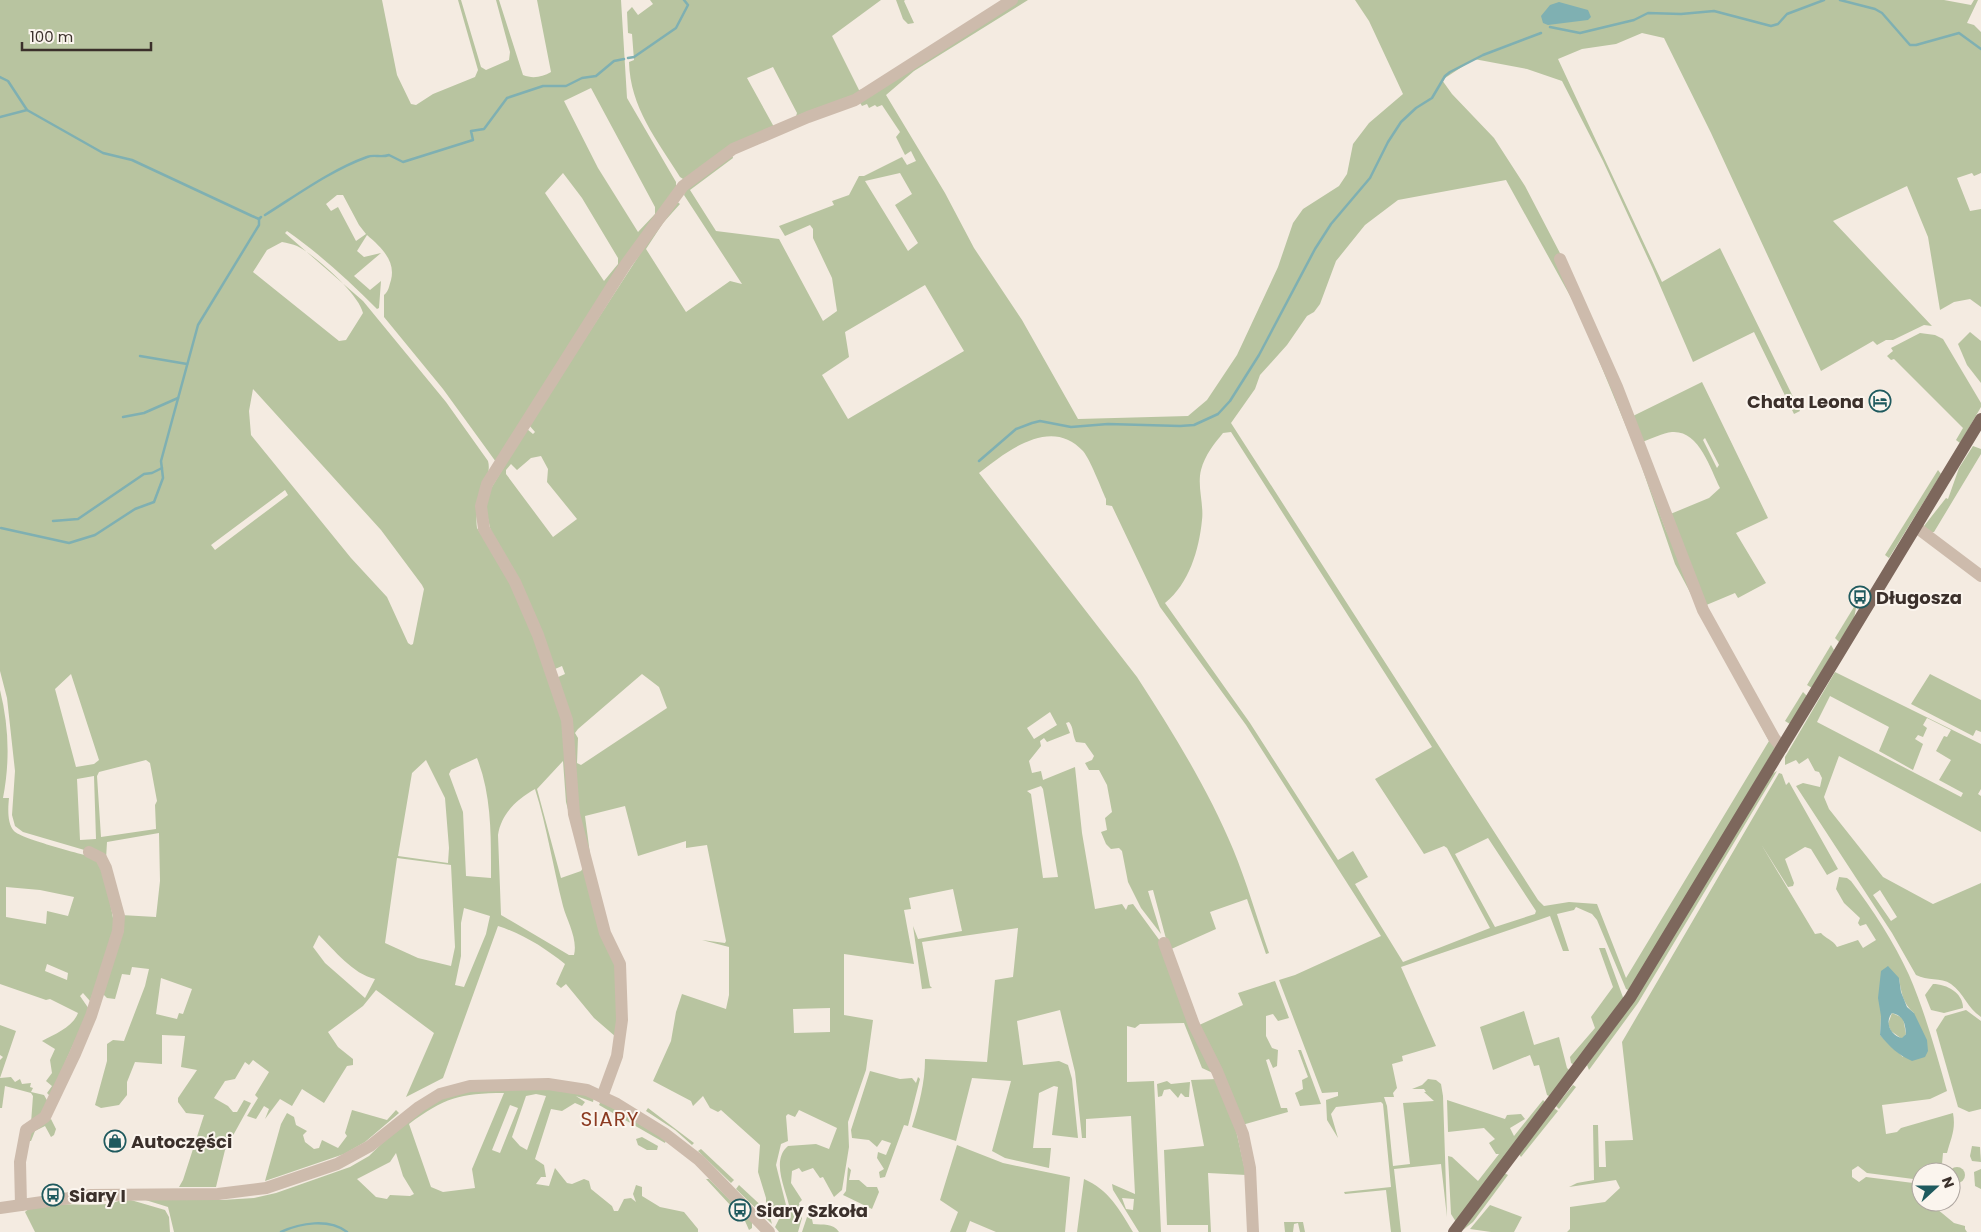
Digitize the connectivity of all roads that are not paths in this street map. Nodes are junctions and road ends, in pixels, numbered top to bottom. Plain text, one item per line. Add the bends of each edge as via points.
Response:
1 (1012, 0) edge
2 (1560, 259) dead end
3 (1981, 419) edge
4 (1916, 527) junction
5 (1981, 576) edge
6 (1782, 748) junction
7 (89, 852) dead end
8 (1164, 943) dead end
9 (602, 1097) junction
10 (21, 1205) junction
11 (0, 1208) edge
12 (769, 1232) edge
13 (1254, 1232) edge
14 (1454, 1232) edge

1 - 9 street via 855,100 733,149 683,186 626,264 487,484 480,506 484,529 519,591 567,720 574,814 605,933 620,964 622,1020 617,1056
2 - 6 street via 1614,379 1703,610
3 - 4 main road
4 - 5 street
4 - 6 main road
6 - 14 main road via 1630,998
7 - 10 street via 101,858 106,868 118,916 118,931 91,1016 46,1117 26,1130 20,1162
8 - 13 street via 1194,1025 1243,1134 1250,1168
9 - 10 street via 572,1087 548,1084 470,1086 440,1094 418,1107 370,1146 337,1164 266,1188 218,1194 91,1195
9 - 12 street via 664,1133 694,1157
10 - 11 street

